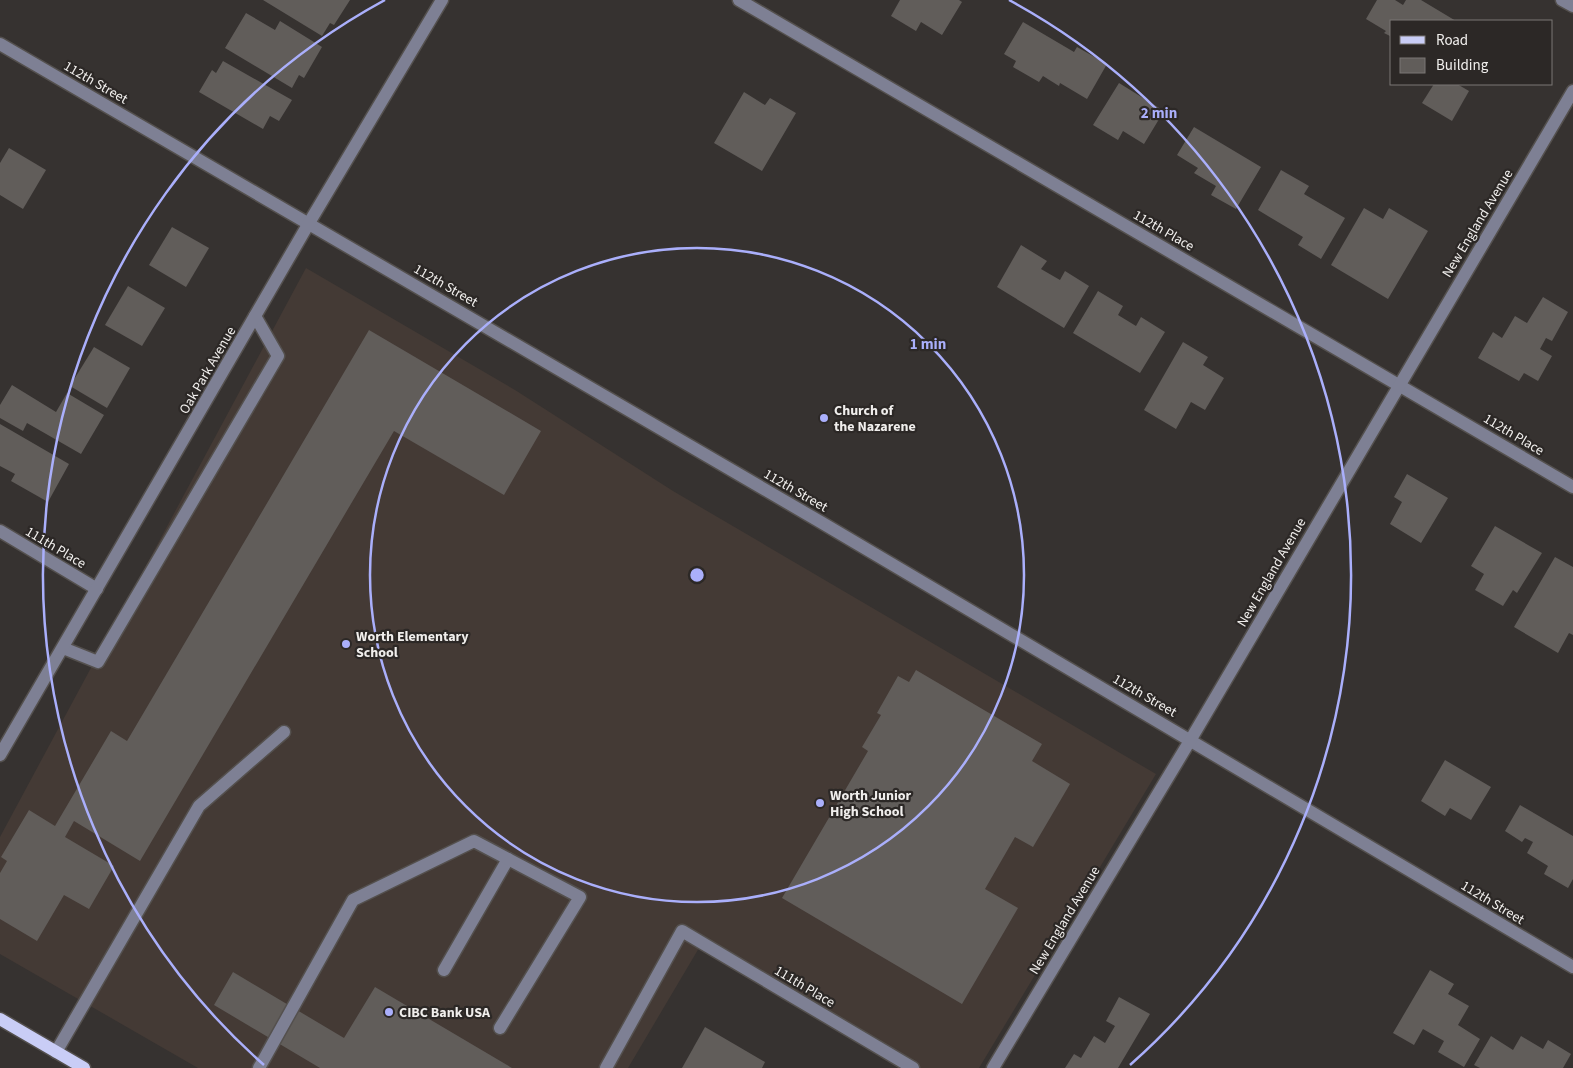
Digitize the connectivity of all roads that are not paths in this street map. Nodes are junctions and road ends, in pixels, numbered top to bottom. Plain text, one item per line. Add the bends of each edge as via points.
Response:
1 (442, 0) edge
2 (739, 0) edge
3 (1562, 0) edge
4 (1573, 6) edge
5 (0, 44) edge
6 (1573, 90) edge
7 (309, 223) junction
8 (255, 316) junction
9 (1399, 384) junction
10 (1573, 487) edge
11 (0, 531) edge
12 (97, 589) junction
13 (63, 648) junction
14 (284, 732) dead end
15 (1191, 739) junction
16 (1, 752) edge
17 (508, 859) junction
18 (1573, 967) edge
19 (444, 970) dead end
20 (1, 1023) edge
21 (500, 1028) dead end
22 (56, 1052) junction
23 (84, 1068) edge
24 (259, 1068) edge
25 (606, 1068) edge
26 (913, 1068) edge
27 (993, 1068) edge

1 - 7 street, Oak Park Avenue
2 - 9 street, 112th Place
3 - 4 street
5 - 7 street, 112th Street
6 - 9 street, New England Avenue
7 - 8 street, Oak Park Avenue
7 - 15 street, 112th Street
8 - 12 street, Oak Park Avenue
8 - 13 street via 278,356 98,662
9 - 10 street, 112th Place
9 - 15 street, New England Avenue
11 - 12 street, 111th Place
12 - 13 street, Oak Park Avenue
13 - 16 street, Oak Park Avenue
14 - 22 street via 199,806
15 - 18 street, 112th Street
15 - 27 street, New England Avenue
17 - 19 street
17 - 21 street via 580,897
17 - 24 street via 474,841 353,900
20 - 22 main road
22 - 23 main road
25 - 26 street, 111th Place via 682,931

